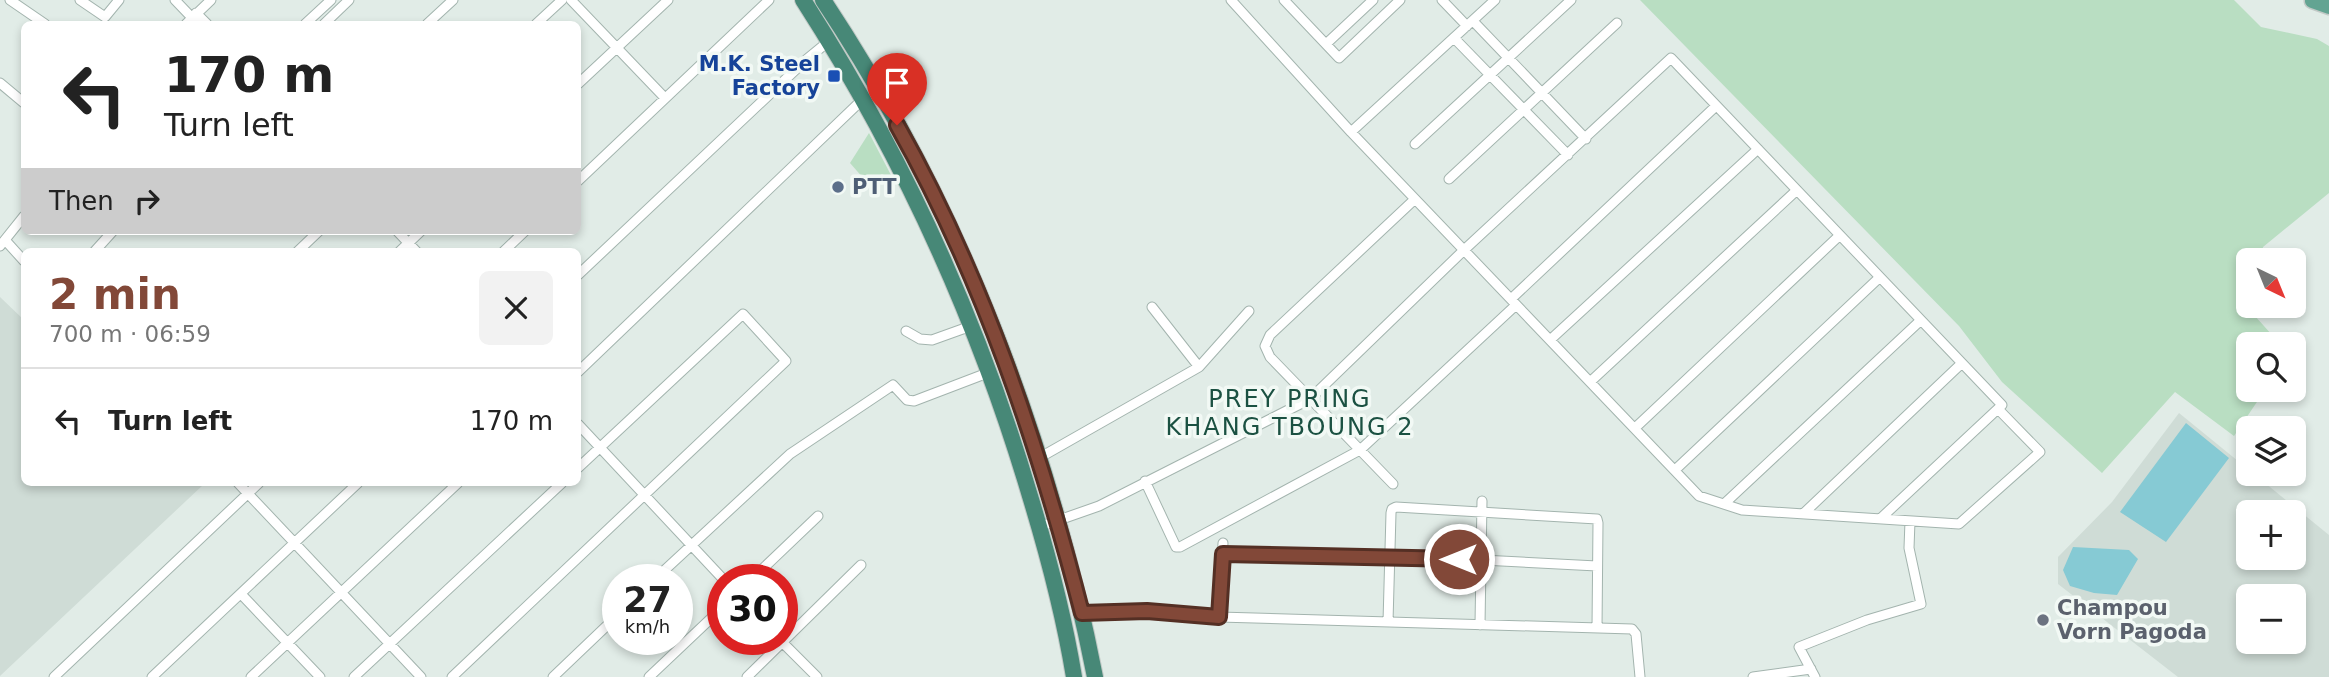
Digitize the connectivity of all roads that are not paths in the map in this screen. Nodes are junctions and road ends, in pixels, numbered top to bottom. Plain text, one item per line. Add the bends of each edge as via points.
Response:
1 (10, 0) edge
2 (79, 0) edge
3 (119, 0) edge
4 (175, 0) edge
5 (211, 0) edge
6 (331, 0) edge
7 (349, 0) edge
8 (453, 0) edge
9 (562, 0) edge
10 (571, 0) edge
11 (668, 0) edge
12 (769, 0) edge
13 (803, 0) edge
14 (823, 0) edge
15 (1231, 0) edge
16 (1284, 0) edge
17 (1373, 0) edge
18 (1400, 0) edge
19 (1442, 0) edge
20 (1495, 0) edge
21 (1570, 0) edge
22 (2312, 0) edge
23 (2329, 8) edge
24 (193, 20) edge
25 (40, 21) edge
26 (308, 21) edge
27 (327, 21) edge
28 (430, 21) edge
29 (539, 21) edge
30 (1470, 23) junction
31 (1617, 23) dead end
32 (1454, 38) junction
33 (829, 41) junction
34 (1326, 44) junction
35 (617, 47) junction
36 (1508, 58) junction
37 (1490, 75) junction
38 (581, 82) edge
39 (0, 83) edge
40 (1542, 93) junction
41 (665, 98) junction
42 (863, 99) junction
43 (21, 100) edge
44 (1716, 106) junction
45 (1524, 110) junction
46 (1351, 132) junction
47 (1586, 139) junction
48 (1415, 145) dead end
49 (1758, 149) junction
50 (1568, 155) junction
51 (581, 178) edge
52 (1449, 180) dead end
53 (1797, 190) junction
54 (1415, 199) junction
55 (21, 220) edge
56 (109, 235) edge
57 (315, 235) edge
58 (401, 235) edge
59 (417, 235) edge
60 (521, 235) edge
61 (1840, 235) junction
62 (2, 243) edge
63 (408, 243) junction
64 (98, 248) edge
65 (300, 248) edge
66 (403, 248) edge
67 (413, 248) edge
68 (507, 248) edge
69 (1464, 250) junction
70 (21, 259) edge
71 (581, 272) edge
72 (1880, 277) junction
73 (1514, 302) junction
74 (1152, 307) dead end
75 (1249, 312) dead end
76 (1921, 320) junction
77 (971, 326) junction
78 (906, 331) dead end
79 (1550, 340) junction
80 (1962, 363) junction
81 (1199, 367) junction
82 (581, 369) edge
83 (989, 372) junction
84 (1590, 382) junction
85 (1310, 399) junction
86 (1998, 409) junction
87 (581, 427) edge
88 (1634, 428) junction
89 (599, 448) junction
90 (1360, 450) junction
91 (1039, 458) junction
92 (581, 465) edge
93 (1675, 470) junction
94 (1145, 481) junction
95 (1393, 484) dead end
96 (241, 486) edge
97 (256, 486) edge
98 (355, 486) edge
99 (455, 486) edge
100 (559, 486) edge
101 (248, 493) junction
102 (644, 495) junction
103 (1482, 501) dead end
104 (1724, 504) junction
105 (1483, 514) junction
106 (1803, 514) junction
107 (818, 516) dead end
108 (1880, 519) junction
109 (1058, 521) junction
110 (1910, 521) junction
111 (1040, 527) junction
112 (294, 543) junction
113 (1223, 543) dead end
114 (690, 545) junction
115 (1223, 554) junction
116 (1390, 559) junction
117 (1482, 559) junction
118 (670, 564) edge
119 (708, 564) edge
120 (768, 564) edge
121 (861, 565) dead end
122 (1597, 566) junction
123 (340, 592) junction
124 (241, 594) junction
125 (1082, 613) junction
126 (1219, 617) junction
127 (707, 622) edge
128 (1388, 622) junction
129 (798, 625) edge
130 (1480, 625) junction
131 (1597, 628) junction
132 (602, 630) edge
133 (287, 642) junction
134 (390, 644) junction
135 (768, 655) edge
136 (795, 655) edge
137 (1813, 673) edge
138 (54, 677) edge
139 (152, 677) edge
140 (251, 677) edge
141 (320, 677) edge
142 (354, 677) edge
143 (421, 677) edge
144 (452, 677) edge
145 (553, 677) edge
146 (649, 677) edge
147 (747, 677) edge
148 (817, 677) edge
149 (1074, 677) edge
150 (1095, 677) edge
151 (1640, 677) edge
152 (1753, 677) edge

1 - 25 street
2 - 3 street via 105,17
4 - 24 street
5 - 24 street
6 - 26 street
7 - 27 street
8 - 28 street
9 - 29 street
10 - 35 street
11 - 35 street
12 - 41 street
13 - 33 highway
14 - 91 highway via 907,142 964,259 1001,347
15 - 46 street
16 - 34 street
17 - 34 street
18 - 34 street via 1339,58
19 - 30 street
20 - 30 street
21 - 36 street
22 - 23 main road
30 - 32 street
30 - 36 street
31 - 40 street
32 - 37 street
32 - 46 street
33 - 42 highway
33 - 71 street
35 - 38 street
35 - 41 street
36 - 37 street
36 - 40 street
37 - 45 street
37 - 48 street
39 - 43 street
40 - 45 street
40 - 47 street
41 - 51 street
42 - 77 highway via 918,203
42 - 82 street
44 - 47 street via 1671,58
44 - 49 street
44 - 73 street
45 - 50 street
45 - 52 street
46 - 54 street
47 - 50 street
49 - 53 street
49 - 79 street
50 - 69 street
53 - 61 street
53 - 84 street
54 - 69 street
54 - 85 street via 1270,335 1265,346 1270,357
55 - 62 street
56 - 64 street
57 - 65 street
58 - 63 street
59 - 63 street
60 - 68 street
61 - 72 street
61 - 88 street
62 - 70 street
63 - 66 street
63 - 67 street
69 - 73 street
69 - 85 street
72 - 76 street
72 - 93 street
73 - 79 street
73 - 90 street
74 - 81 street
75 - 81 street
76 - 80 street
76 - 104 street
77 - 78 street via 932,340 920,340
77 - 83 highway
79 - 84 street
80 - 86 street via 2002,405
80 - 106 street
81 - 91 street
83 - 111 highway
83 - 114 street via 914,401 893,385 790,454
84 - 88 street
85 - 90 street
85 - 94 street
86 - 108 street
86 - 110 street via 2040,452 1962,523
87 - 89 street
88 - 93 street
89 - 92 street
89 - 102 street
89 - 102 street via 743,314 786,361
90 - 94 street via 1180,547 1176,547
90 - 95 street
91 - 109 highway
93 - 104 street via 1699,496
94 - 109 street
96 - 101 street
97 - 101 street
98 - 112 street
99 - 123 street
100 - 134 street
101 - 112 street
101 - 138 street
102 - 114 street
102 - 144 street
103 - 105 street
104 - 106 street via 1742,510
105 - 116 street via 1392,509
105 - 117 street
105 - 122 street via 1597,519
106 - 108 street
107 - 120 street
108 - 110 street
109 - 111 street
109 - 125 highway
110 - 137 street via 1909,548 1920,604 1799,648
111 - 149 highway
112 - 123 street
112 - 124 street
113 - 115 street
114 - 118 street
114 - 119 street
115 - 116 street
115 - 126 street
116 - 117 street
116 - 128 street
117 - 122 street
117 - 130 street
121 - 129 street
122 - 131 street
123 - 133 street
123 - 134 street
124 - 133 street
124 - 139 street
125 - 126 street via 1147,611
125 - 150 highway
126 - 128 street
127 - 146 street
128 - 130 street
130 - 131 street
131 - 151 street via 1635,631
132 - 145 street
133 - 140 street
133 - 141 street
134 - 142 street
134 - 143 street
135 - 147 street
136 - 148 street
137 - 152 street

